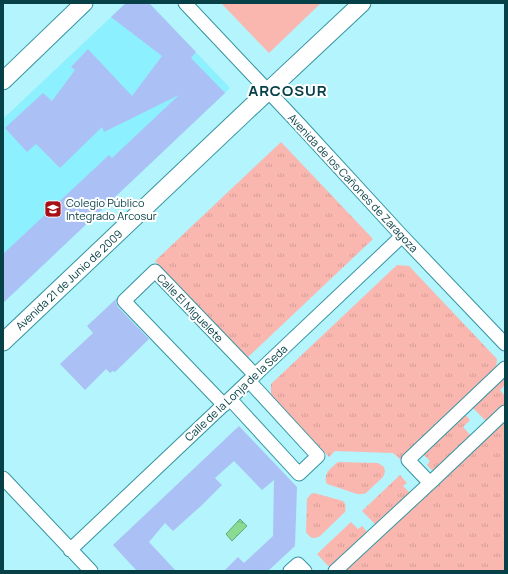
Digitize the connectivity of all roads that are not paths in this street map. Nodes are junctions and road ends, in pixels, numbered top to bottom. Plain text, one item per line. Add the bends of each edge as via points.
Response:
1 (84, 3) edge
2 (185, 3) edge
3 (362, 3) edge
4 (3, 81) edge
5 (268, 91) junction
6 (402, 236) junction
7 (3, 342) edge
8 (505, 344) edge
9 (505, 368) edge
10 (252, 378) junction
11 (227, 402) junction
12 (505, 412) edge
13 (3, 478) edge
14 (430, 483) junction
15 (70, 550) junction
16 (91, 571) edge
17 (290, 571) edge
18 (305, 571) edge
19 (335, 571) edge

1 - 4 main road
2 - 5 street, Avenida de los Cañones de Zaragoza
3 - 5 main road, Avenida 21 de Junio de 2009
5 - 6 street, Avenida de los Cañones de Zaragoza
5 - 7 main road, Avenida 21 de Junio de 2009
6 - 8 street, Avenida de los Cañones de Zaragoza
6 - 10 street, Calle de la Lonja de la Seda
9 - 14 street via 408,460
10 - 11 street, Calle de la Lonja de la Seda
10 - 11 street, Calle El Miguelete via 318,456 299,474
10 - 11 street, Calle El Miguelete via 155,271 124,301
11 - 15 street, Calle de la Lonja de la Seda
12 - 14 street
13 - 15 street
14 - 19 street
15 - 16 street
17 - 18 street via 298,564

